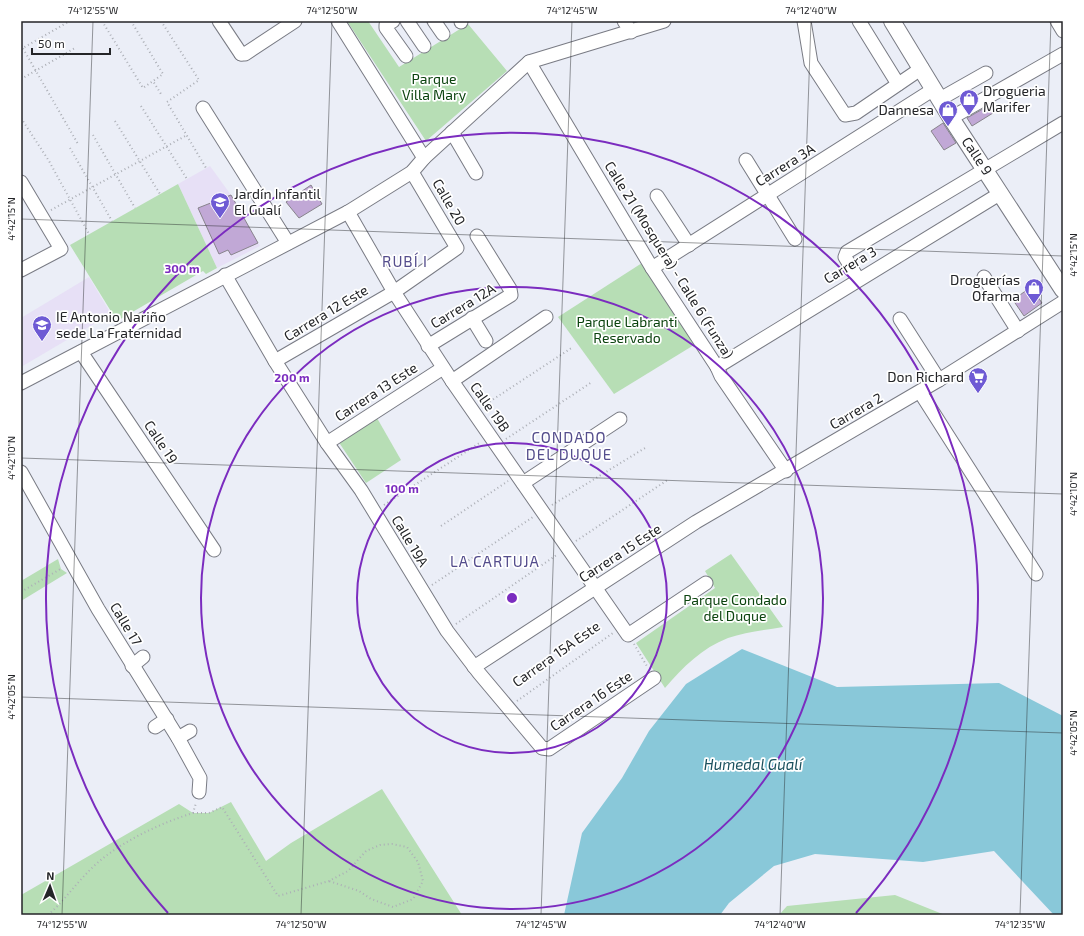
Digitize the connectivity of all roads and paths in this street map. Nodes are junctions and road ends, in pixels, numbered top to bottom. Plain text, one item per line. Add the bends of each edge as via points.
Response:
1 (70, 21) edge
2 (102, 21) edge
3 (131, 21) edge
4 (161, 21) edge
5 (219, 21) edge
6 (295, 21) edge
7 (338, 21) edge
8 (393, 21) edge
9 (407, 21) edge
10 (434, 21) edge
11 (624, 21) edge
12 (804, 21) edge
13 (859, 21) edge
14 (892, 21) edge
15 (1057, 21) edge
16 (656, 22) edge
17 (1063, 31) edge
18 (632, 32) junction
19 (443, 34) dead end
20 (21, 45) edge
21 (424, 46) dead end
22 (22, 48) edge
23 (75, 48) dead end
24 (1063, 54) edge
25 (406, 56) dead end
26 (529, 62) junction
27 (922, 68) junction
28 (36, 70) junction
29 (986, 73) dead end
30 (21, 79) edge
31 (153, 81) junction
32 (898, 84) junction
33 (161, 94) dead end
34 (937, 94) junction
35 (141, 106) dead end
36 (203, 108) dead end
37 (21, 118) edge
38 (952, 118) junction
39 (115, 121) dead end
40 (1063, 123) edge
41 (452, 132) junction
42 (93, 135) dead end
43 (187, 135) junction
44 (78, 144) dead end
45 (166, 146) junction
46 (70, 148) dead end
47 (424, 158) junction
48 (746, 160) dead end
49 (140, 161) junction
50 (206, 168) dead end
51 (985, 170) junction
52 (412, 172) junction
53 (476, 173) dead end
54 (116, 176) junction
55 (186, 179) dead end
56 (21, 182) edge
57 (93, 188) junction
58 (1001, 193) junction
59 (160, 194) dead end
60 (768, 194) junction
61 (657, 196) dead end
62 (70, 201) junction
63 (135, 208) dead end
64 (50, 211) dead end
65 (348, 212) junction
66 (112, 221) dead end
67 (89, 234) dead end
68 (477, 236) dead end
69 (795, 239) dead end
70 (288, 243) junction
71 (688, 245) junction
72 (457, 248) joint
73 (23, 266) edge
74 (652, 268) junction
75 (225, 275) junction
76 (984, 277) dead end
77 (858, 279) junction
78 (1063, 290) edge
79 (394, 292) junction
80 (1063, 302) edge
81 (546, 317) dead end
82 (472, 318) junction
83 (900, 319) dead end
84 (1018, 331) junction
85 (486, 341) dead end
86 (428, 346) junction
87 (573, 347) dead end
88 (81, 352) junction
89 (275, 362) junction
90 (443, 368) junction
91 (718, 374) junction
92 (939, 380) junction
93 (452, 381) junction
94 (592, 382) dead end
95 (21, 383) edge
96 (920, 392) junction
97 (474, 413) junction
98 (620, 419) dead end
99 (494, 441) junction
100 (327, 443) junction
101 (786, 471) junction
102 (21, 472) edge
103 (521, 479) junction
104 (374, 512) junction
105 (441, 526) dead end
106 (214, 550) dead end
107 (72, 562) junction
108 (1036, 574) dead end
109 (706, 583) dead end
110 (597, 587) junction
111 (21, 592) edge
112 (626, 630) junction
113 (143, 657) dead end
114 (132, 666) junction
115 (474, 667) junction
116 (654, 678) joint
117 (508, 707) junction
118 (167, 719) junction
119 (155, 727) dead end
120 (190, 731) dead end
121 (178, 738) junction
122 (545, 750) joint
123 (200, 792) joint
124 (192, 814) junction
125 (329, 881) junction
126 (48, 915) edge

1 - 22 path
2 - 31 path via 143,88
3 - 31 path via 163,74
4 - 43 path via 199,80 167,102
5 - 6 street via 242,57
7 - 47 street
8 - 25 street via 386,25 386,28
9 - 21 street
10 - 19 street
11 - 18 street
12 - 32 street via 812,63 845,115 856,113
13 - 32 street
14 - 27 main road, Calle 9
15 - 17 street
16 - 18 street
18 - 26 street
20 - 22 path
22 - 28 path
23 - 28 path
24 - 38 street
26 - 41 street
26 - 74 street, Calle 21 (Mosquera) - Calle 6 (Funza) via 631,238
27 - 32 street
27 - 34 main road, Calle 9
28 - 30 path
28 - 44 path
29 - 34 street, Carrera 3A
31 - 33 path
34 - 38 main road, Calle 9
34 - 60 street, Carrera 3A
35 - 45 path
36 - 70 street
37 - 62 path via 49,161
38 - 51 main road, Calle 9
39 - 49 path
40 - 51 street, Carrera 3
41 - 47 street
41 - 53 street
42 - 54 path
43 - 45 path
43 - 50 path
45 - 49 path
45 - 55 path
46 - 57 path
47 - 52 street
48 - 60 street
49 - 54 path
49 - 59 path
51 - 58 main road, Calle 9
51 - 77 street, Carrera 3 via 845,254
52 - 65 street
52 - 72 street, Calle 20
54 - 57 path
54 - 63 path
56 - 73 street via 61,249
57 - 62 path
57 - 66 path
58 - 77 street, Carrera 3
58 - 78 main road, Calle 9
60 - 69 street
60 - 71 street, Carrera 3A
61 - 71 street
62 - 64 path
62 - 67 path
65 - 70 street
65 - 79 street, Calle 19B
68 - 82 street, Carrera 12A via 512,292 511,296
70 - 75 street
71 - 74 street, Carrera 3A
72 - 79 street, Carrera 12 Este
74 - 91 street, Calle 21 (Mosquera) - Calle 6 (Funza)
75 - 88 street
75 - 89 street, Calle 19A
76 - 84 street
77 - 91 street, Carrera 3
79 - 86 street, Calle 19B
79 - 89 street, Carrera 12 Este
80 - 84 street, Carrera 2
81 - 93 street
82 - 85 street
82 - 86 street, Carrera 12A
83 - 92 street
84 - 92 street, Carrera 2
86 - 90 street, Calle 19B
87 - 97 path
88 - 95 street
88 - 106 street, Calle 19
89 - 100 street, Calle 19A
90 - 93 street, Calle 19B
90 - 100 street, Carrera 13 Este
91 - 101 street, Calle 21 (Mosquera) - Calle 6 (Funza)
92 - 96 street, Carrera 2
93 - 97 street, Calle 19B
94 - 99 path
96 - 101 street, Carrera 2
96 - 108 street
97 - 99 street, Calle 19B
98 - 103 street
99 - 103 street, Calle 19B
99 - 104 path
100 - 104 street, Calle 19A
101 - 110 street, Carrera 15 Este via 696,522
102 - 107 street, Calle 17
103 - 105 path
103 - 110 street, Calle 19B
104 - 115 street, Calle 19A via 430,605
107 - 111 path
107 - 114 street, Calle 17 via 94,612
109 - 112 street
110 - 112 street, Calle 19B
110 - 115 street, Carrera 15 Este
112 - 116 path
112 - 117 path, Carrera 15A Este
113 - 114 street
114 - 118 street, Calle 17
115 - 117 street, Calle 19A
116 - 122 street, Carrera 16 Este
117 - 122 street, Calle 19A
118 - 119 street
118 - 121 street, Calle 17
120 - 121 street
121 - 123 street, Calle 17 via 200,778
123 - 124 path
124 - 125 path via 209,813 222,807 278,896
124 - 126 path via 144,832 108,855 89,871 63,902
125 - 125 path via 348,871 366,852 380,845 392,844 407,847 418,862 424,881 413,899 393,907 371,900 359,891

